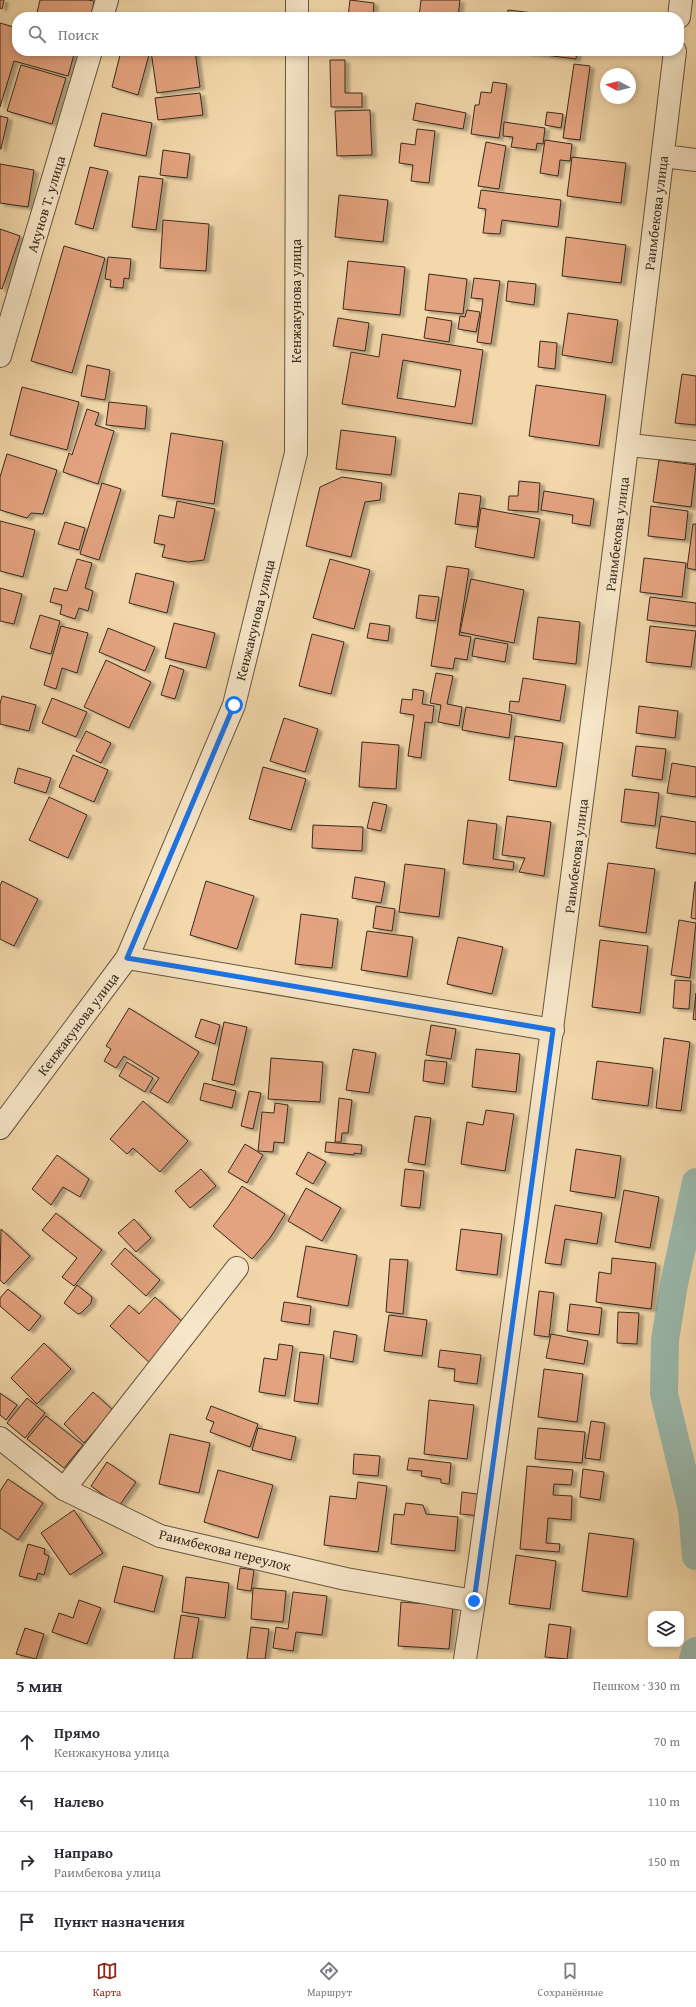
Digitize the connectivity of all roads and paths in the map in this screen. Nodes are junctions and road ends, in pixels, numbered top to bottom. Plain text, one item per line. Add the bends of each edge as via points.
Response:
1 (107, 0) edge
2 (297, 0) edge
3 (103, 12) edge
4 (297, 12) edge
5 (90, 56) edge
6 (297, 56) edge
7 (674, 56) edge
8 (663, 156) junction
9 (696, 160) edge
10 (0, 356) edge
11 (629, 445) junction
12 (696, 452) edge
13 (127, 958) junction
14 (553, 1030) junction
15 (0, 1128) edge
16 (237, 1268) dead end
17 (0, 1438) edge
18 (64, 1489) junction
19 (474, 1601) junction
20 (464, 1659) edge

1 - 3 street
2 - 4 street
5 - 10 street, Акунов Т. улица
6 - 13 street, Кенжакунова улица via 296,454 234,705
7 - 8 street, Раимбекова улица
8 - 9 street
8 - 11 street, Раимбекова улица
11 - 12 street
11 - 14 street, Раимбекова улица
13 - 14 street
13 - 15 street, Кенжакунова улица
14 - 19 street, Раимбекова улица
16 - 18 street
17 - 18 street, Раимбекова переулок
18 - 19 street, Раимбекова переулок via 160,1536 346,1579
19 - 20 street, Раимбекова улица

